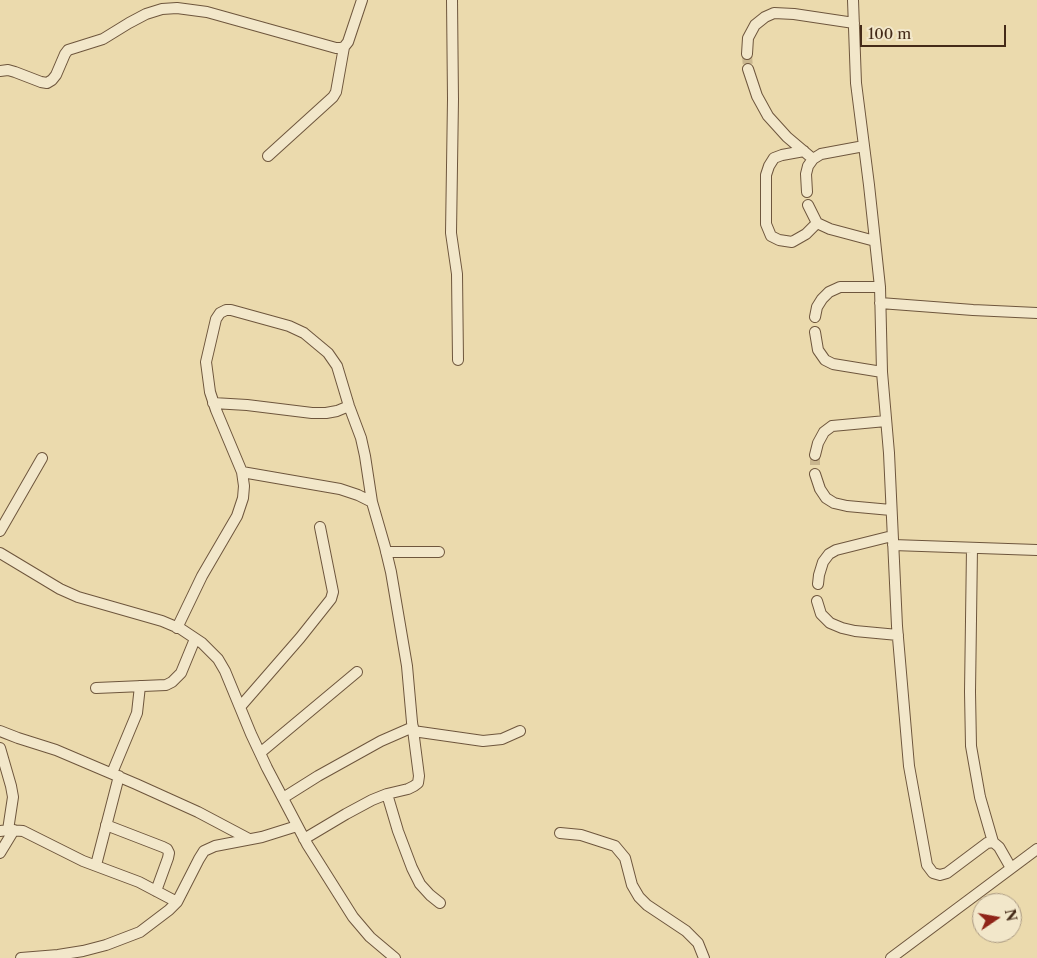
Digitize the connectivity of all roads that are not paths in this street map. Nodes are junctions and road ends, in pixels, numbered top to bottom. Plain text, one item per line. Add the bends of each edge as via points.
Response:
1 (362, 0) edge
2 (452, 0) edge
3 (853, 0) edge
4 (163, 5) edge
5 (854, 23) junction
6 (344, 47) junction
7 (747, 54) tunnel mouth
8 (748, 69) tunnel mouth
9 (0, 71) edge
10 (864, 146) junction
11 (804, 151) junction
12 (268, 156) dead end
13 (813, 159) junction
14 (807, 192) dead end
15 (808, 205) dead end
16 (817, 222) junction
17 (875, 241) junction
18 (880, 287) junction
19 (880, 303) junction
20 (1037, 313) edge
21 (815, 317) dead end
22 (815, 332) dead end
23 (458, 360) dead end
24 (882, 372) junction
25 (213, 403) junction
26 (349, 406) junction
27 (886, 421) junction
28 (814, 455) tunnel mouth
29 (42, 458) dead end
30 (242, 472) junction
31 (815, 474) tunnel mouth
32 (372, 502) junction
33 (891, 510) junction
34 (320, 527) dead end
35 (0, 531) edge
36 (893, 540) junction
37 (972, 548) junction
38 (1037, 550) edge
39 (386, 552) junction
40 (439, 552) dead end
41 (0, 555) edge
42 (818, 584) dead end
43 (818, 601) dead end
44 (177, 628) junction
45 (898, 635) junction
46 (195, 639) junction
47 (357, 672) dead end
48 (140, 686) junction
49 (96, 688) dead end
50 (240, 707) junction
51 (413, 729) junction
52 (0, 731) edge
53 (520, 732) dead end
54 (0, 748) edge
55 (260, 754) junction
56 (115, 775) junction
57 (387, 794) junction
58 (283, 798) junction
59 (106, 826) junction
60 (297, 826) junction
61 (7, 830) edge
62 (560, 832) dead end
63 (249, 839) junction
64 (304, 839) junction
65 (993, 842) junction
66 (1037, 849) edge
67 (0, 853) edge
68 (96, 865) junction
69 (1011, 868) junction
70 (156, 891) junction
71 (177, 902) junction
72 (440, 903) dead end
73 (21, 958) edge
74 (394, 958) edge
75 (704, 958) edge
76 (891, 958) edge

1 - 6 street
2 - 23 street via 451,233 457,274
3 - 5 street
4 - 6 street via 207,12 336,48
4 - 9 street via 103,39 68,50 56,75 47,83 8,70
5 - 7 street via 774,14 755,25 748,38
5 - 10 street via 856,83
6 - 12 street via 333,98
8 - 11 street via 768,116
10 - 13 street via 821,154
10 - 17 street
11 - 13 street
11 - 16 street via 774,158 769,166 766,175 766,224 771,236 792,242
13 - 14 street via 806,174
15 - 16 street
16 - 17 street via 830,230
17 - 18 street
18 - 19 street
18 - 21 street via 840,288 829,292 817,307
19 - 20 street
19 - 24 street
22 - 24 street via 818,350 825,360
24 - 27 street
25 - 26 street via 312,413 337,411
25 - 26 street via 206,362 216,319 220,313 231,310 289,326 328,353 337,366
25 - 30 street
26 - 32 street via 361,438
27 - 28 street via 832,426 824,432
27 - 33 street
29 - 35 street
30 - 32 street via 340,489
30 - 44 street via 243,498 237,516 202,576
31 - 33 street via 820,489 834,503
32 - 39 street
33 - 36 street
34 - 50 street via 333,592 331,599
36 - 37 street
36 - 42 street via 829,554 823,562
36 - 45 street
37 - 38 street
37 - 65 street via 971,746 980,797
39 - 40 street
39 - 51 street via 407,666
41 - 44 street via 78,597
43 - 45 street via 821,614 830,623 856,631
44 - 46 street
45 - 65 street via 909,766 927,865 933,873 947,873 986,843
46 - 48 street via 176,679 166,684
46 - 50 street via 218,658
47 - 55 street
48 - 49 street
48 - 56 street via 138,713
50 - 55 street
51 - 53 street via 483,741 502,739
51 - 57 street via 418,783
51 - 58 street via 381,741
52 - 56 street
54 - 61 street via 13,797
55 - 58 street
56 - 59 street
56 - 63 street
57 - 64 street
57 - 72 street via 412,868 420,884
58 - 60 street
59 - 68 street
59 - 70 street via 167,849 168,858
60 - 63 street
60 - 64 street
61 - 67 street
61 - 68 street via 23,831
62 - 75 street via 615,846 625,858 632,885 639,896 686,931 698,943
63 - 71 street via 204,851
64 - 74 street via 353,917
65 - 69 street
66 - 69 street
68 - 70 street
69 - 76 street
70 - 71 street
71 - 73 street via 140,932 106,945 58,955

